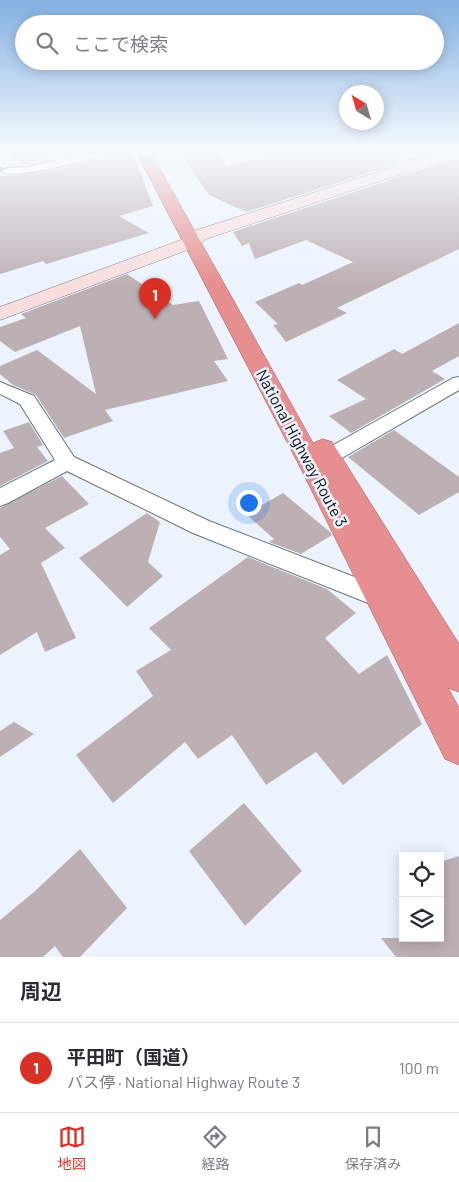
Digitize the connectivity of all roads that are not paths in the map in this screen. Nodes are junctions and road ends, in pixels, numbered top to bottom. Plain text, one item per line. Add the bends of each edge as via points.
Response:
1 (170, 196) edge
2 (176, 196) edge
3 (322, 196) edge
4 (196, 238) junction
5 (0, 314) edge
6 (459, 382) edge
7 (0, 386) edge
8 (328, 457) junction
9 (67, 462) junction
10 (0, 498) edge
11 (382, 598) junction
12 (414, 598) junction
13 (459, 676) edge
14 (459, 746) edge

1 - 4 highway, National Highway Route 3
2 - 4 highway, National Highway Route 3
3 - 4 street
4 - 5 street
4 - 8 highway, National Highway Route 3
4 - 11 highway, National Highway Route 3
6 - 8 street
7 - 9 street via 27,400
8 - 12 highway, National Highway Route 3
9 - 10 street
9 - 11 street via 202,527
11 - 12 street
11 - 14 highway, National Highway Route 3
12 - 13 highway, National Highway Route 3

